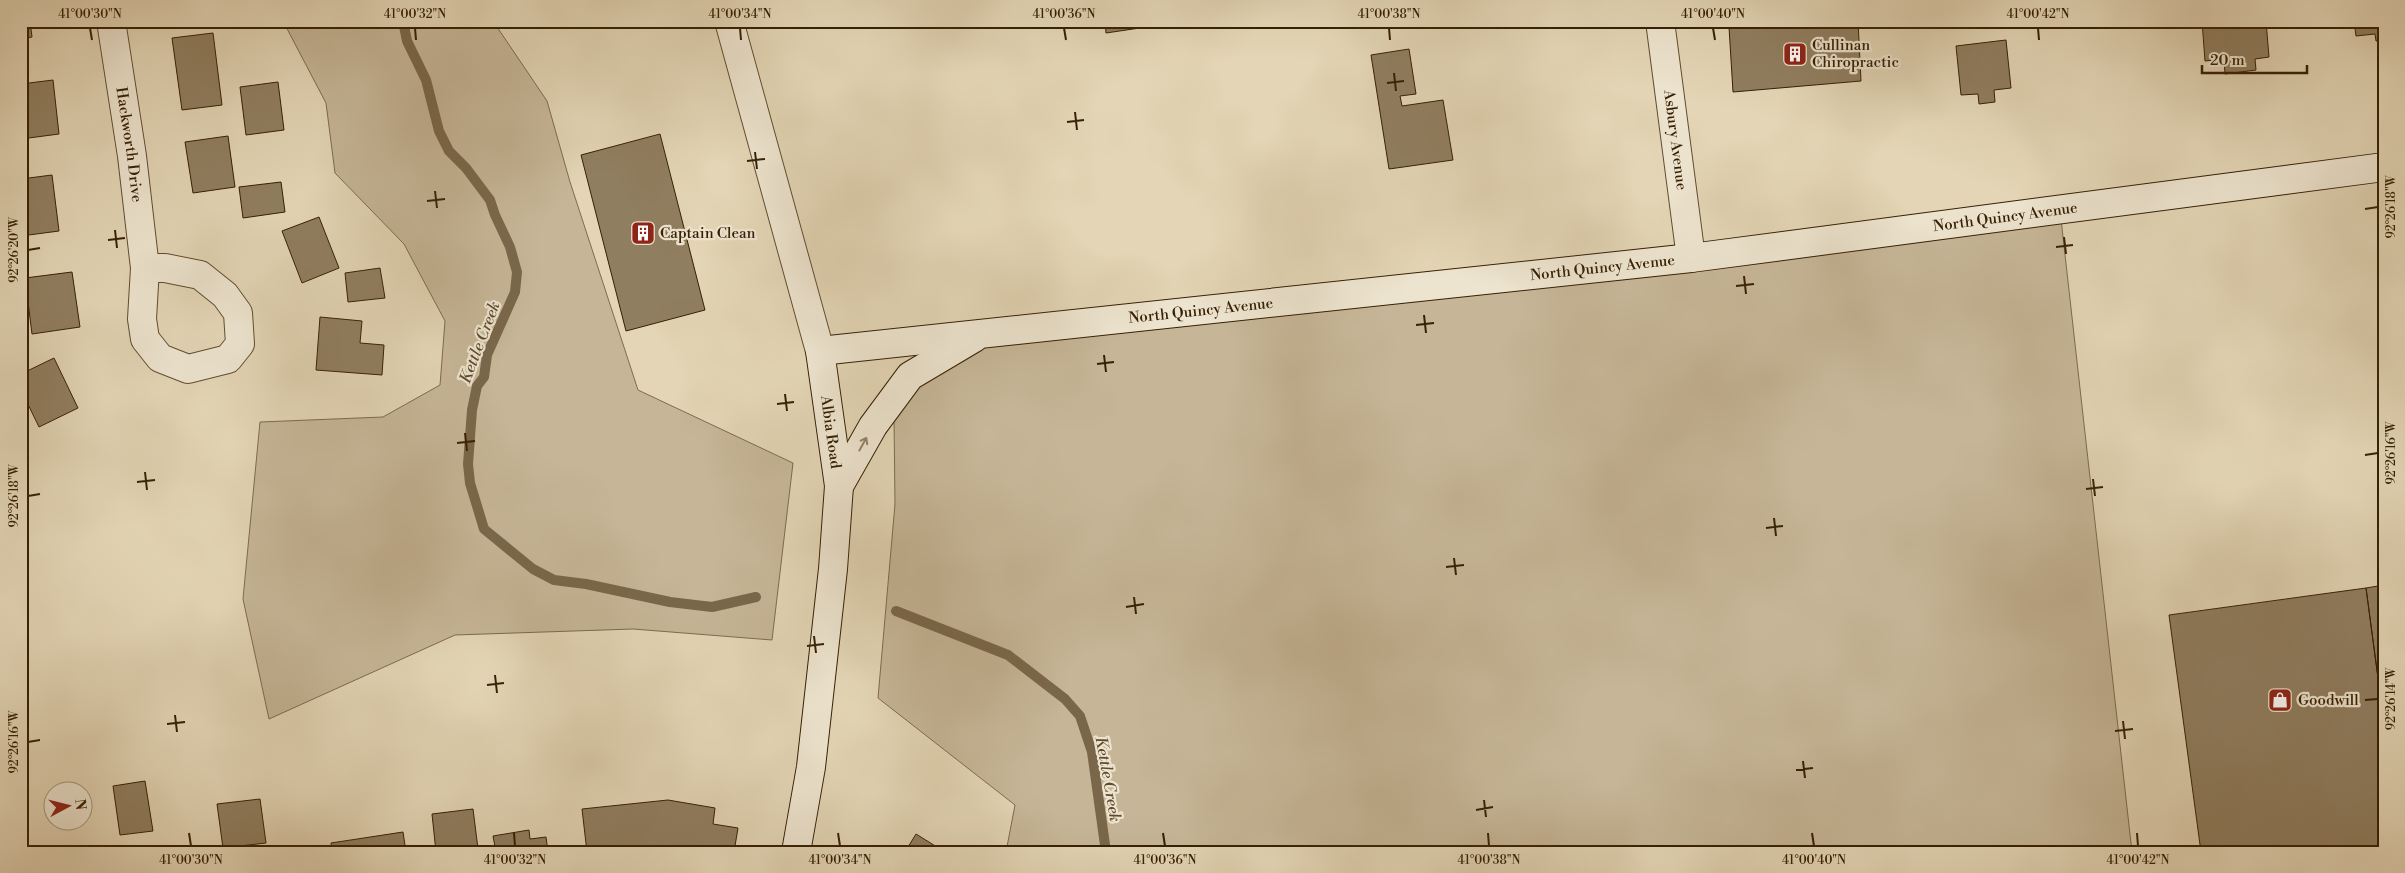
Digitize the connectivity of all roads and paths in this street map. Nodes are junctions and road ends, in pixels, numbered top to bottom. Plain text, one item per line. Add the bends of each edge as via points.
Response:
1 (111, 21) edge
2 (729, 21) edge
3 (1660, 21) edge
4 (2384, 167) edge
5 (1691, 258) junction
6 (145, 268) dead end
7 (982, 333) junction
8 (820, 351) junction
9 (839, 486) junction
10 (796, 852) edge

1 - 6 main road, Hackworth Drive
2 - 8 main road, Albia Road
3 - 5 main road, Asbury Avenue
4 - 5 main road, North Quincy Avenue
5 - 7 main road, North Quincy Avenue
7 - 8 main road, North Quincy Avenue
9 -> 7 main road via 873,426 910,376
8 - 9 main road, Albia Road
9 - 10 main road, Albia Road via 811,767

